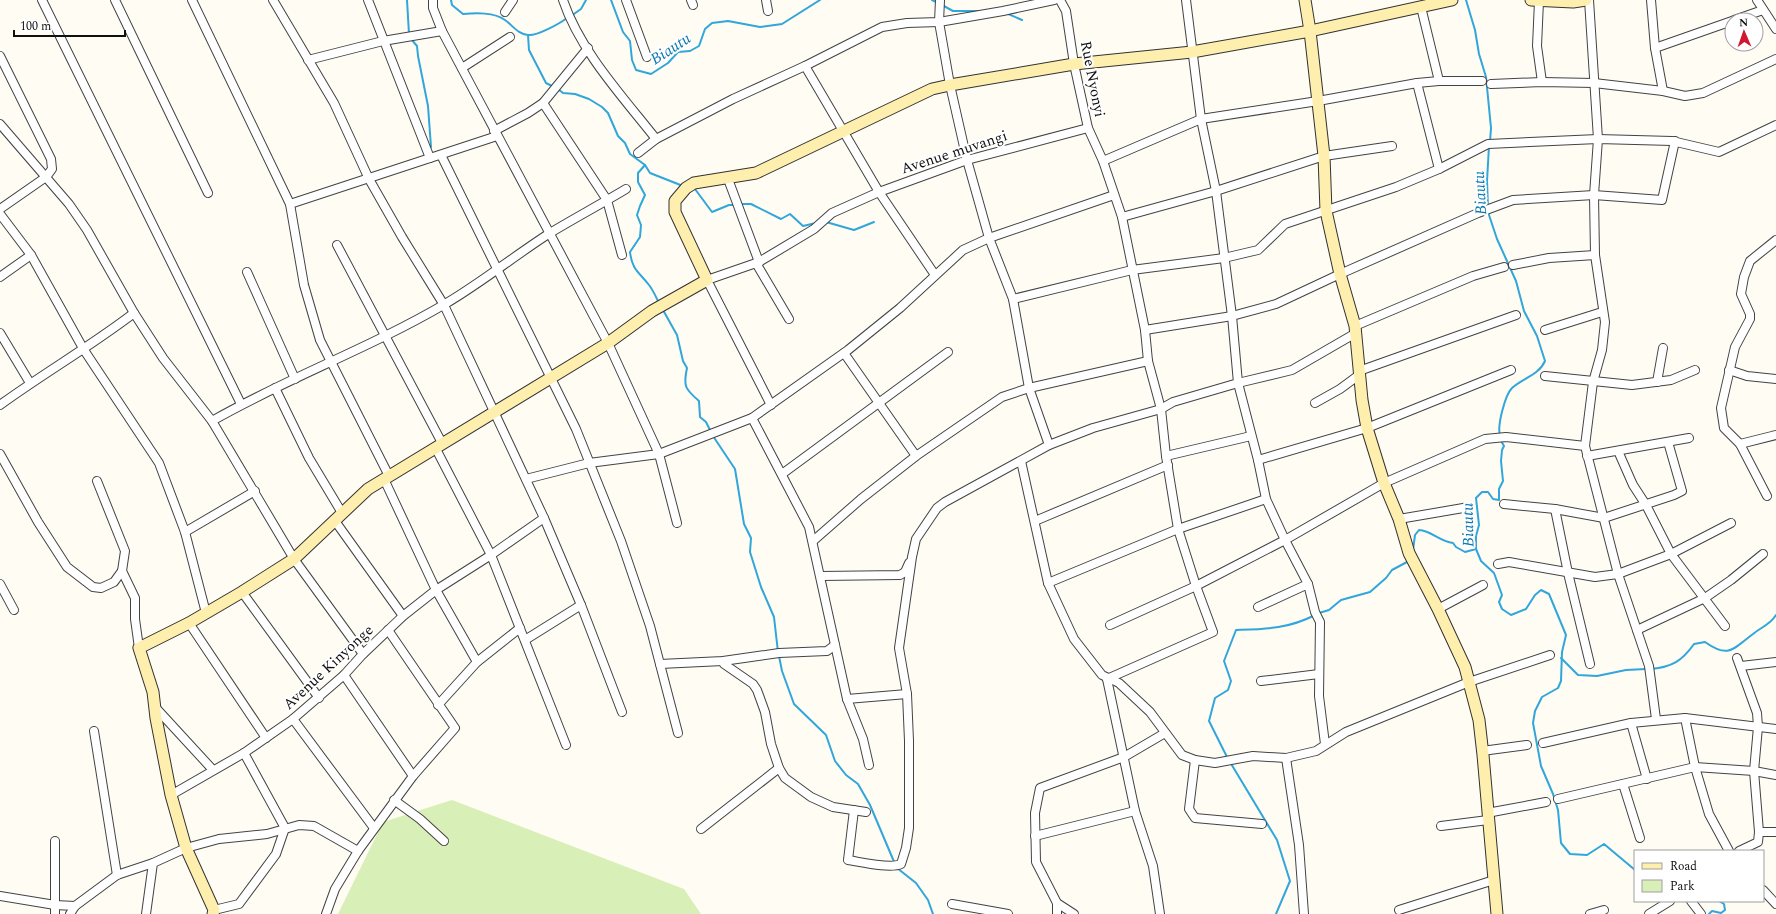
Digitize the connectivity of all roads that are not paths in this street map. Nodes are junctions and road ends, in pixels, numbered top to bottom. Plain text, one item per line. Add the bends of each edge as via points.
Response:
1 (42, 0) edge
2 (115, 0) edge
3 (192, 0) edge
4 (273, 0) edge
5 (368, 0) edge
6 (433, 0) edge
7 (513, 0) edge
8 (564, 0) edge
9 (626, 0) edge
10 (766, 0) edge
11 (1054, 0) edge
12 (1060, 0) edge
13 (1186, 0) edge
14 (1305, 0) edge
15 (1452, 0) edge
16 (1587, 0) edge
17 (1651, 0) edge
18 (1757, 0) edge
19 (1535, 1) edge
20 (1573, 1) edge
21 (940, 3) edge
22 (1422, 7) junction
23 (1763, 10) junction
24 (768, 11) dead end
25 (505, 12) dead end
26 (1757, 12) edge
27 (940, 22) junction
28 (1724, 23) edge
29 (1776, 29) edge
30 (442, 31) junction
31 (1310, 32) junction
32 (510, 37) dead end
33 (383, 41) junction
34 (588, 48) junction
35 (1655, 48) junction
36 (1192, 52) junction
37 (0, 56) edge
38 (647, 57) dead end
39 (1776, 59) edge
40 (308, 60) junction
41 (1074, 64) junction
42 (805, 66) junction
43 (462, 68) junction
44 (1439, 81) junction
45 (1482, 81) dead end
46 (1542, 82) junction
47 (1417, 83) junction
48 (1594, 83) junction
49 (950, 84) junction
50 (1491, 84) dead end
51 (1664, 91) junction
52 (1318, 101) junction
53 (543, 103) junction
54 (1201, 119) junction
55 (0, 124) edge
56 (1776, 125) edge
57 (1088, 128) junction
58 (844, 130) junction
59 (496, 133) junction
60 (656, 139) junction
61 (1598, 139) junction
62 (1675, 141) junction
63 (1392, 146) dead end
64 (638, 153) dead end
65 (441, 155) junction
66 (1324, 156) junction
67 (430, 158) junction
68 (967, 160) junction
69 (1103, 161) junction
70 (1439, 169) junction
71 (46, 177) junction
72 (728, 178) junction
73 (369, 179) junction
74 (626, 189) dead end
75 (1216, 191) junction
76 (879, 192) junction
77 (208, 194) dead end
78 (1114, 195) junction
79 (1594, 195) junction
80 (607, 200) junction
81 (290, 204) junction
82 (0, 209) edge
83 (1326, 211) junction
84 (0, 214) edge
85 (1122, 217) junction
86 (550, 233) junction
87 (989, 238) junction
88 (1776, 240) edge
89 (337, 245) dead end
90 (30, 255) junction
91 (622, 255) dead end
92 (1595, 255) junction
93 (1224, 258) junction
94 (758, 262) junction
95 (1513, 265) dead end
96 (1504, 267) dead end
97 (499, 269) junction
98 (1132, 270) junction
99 (247, 272) dead end
100 (1340, 274) junction
101 (935, 275) junction
102 (0, 277) edge
103 (707, 280) junction
104 (1013, 299) junction
105 (444, 305) junction
106 (1602, 312) junction
107 (134, 313) junction
108 (1516, 315) dead end
109 (1232, 316) junction
110 (789, 319) dead end
111 (1356, 329) junction
112 (1145, 330) junction
113 (1544, 330) dead end
114 (0, 333) edge
115 (385, 335) junction
116 (608, 343) junction
117 (1663, 348) dead end
118 (84, 350) junction
119 (948, 352) dead end
120 (844, 353) junction
121 (1148, 361) junction
122 (330, 362) junction
123 (1511, 370) dead end
124 (1695, 370) dead end
125 (1729, 370) junction
126 (1359, 373) junction
127 (1545, 376) dead end
128 (552, 378) junction
129 (295, 379) junction
130 (1776, 379) edge
131 (1238, 382) junction
132 (1593, 382) junction
133 (1657, 382) junction
134 (30, 383) junction
135 (275, 388) junction
136 (1029, 388) junction
137 (878, 403) junction
138 (241, 404) junction
139 (1315, 404) dead end
140 (0, 405) edge
141 (771, 405) junction
142 (1162, 410) junction
143 (495, 412) junction
144 (752, 418) junction
145 (212, 421) junction
146 (1367, 428) junction
147 (1776, 435) edge
148 (1251, 436) junction
149 (1689, 438) dead end
150 (1668, 442) junction
151 (1740, 444) junction
152 (438, 445) junction
153 (1049, 445) junction
154 (1585, 446) junction
155 (1618, 451) junction
156 (0, 454) edge
157 (659, 454) junction
158 (916, 456) junction
159 (1166, 456) junction
160 (1587, 456) junction
161 (1021, 460) junction
162 (1258, 460) junction
163 (589, 463) junction
164 (1168, 465) junction
165 (782, 474) junction
166 (387, 477) junction
167 (526, 479) junction
168 (97, 481) dead end
169 (1384, 483) junction
170 (255, 491) junction
171 (1767, 496) dead end
172 (1266, 499) junction
173 (1504, 504) dead end
174 (1646, 505) junction
175 (1469, 507) dead end
176 (1555, 509) junction
177 (339, 517) junction
178 (544, 518) junction
179 (1604, 518) junction
180 (1399, 519) junction
181 (1035, 521) junction
182 (677, 523) dead end
183 (1731, 523) dead end
184 (1178, 529) junction
185 (185, 532) junction
186 (1285, 540) junction
187 (813, 541) junction
188 (1671, 554) junction
189 (1763, 554) dead end
190 (491, 555) junction
191 (912, 557) junction
192 (294, 559) junction
193 (1498, 564) dead end
194 (122, 571) junction
195 (1568, 573) junction
196 (1618, 574) junction
197 (821, 576) junction
198 (1048, 583) junction
199 (0, 584) edge
200 (1308, 584) junction
201 (1483, 585) dead end
202 (1196, 586) junction
203 (436, 590) junction
204 (242, 592) junction
205 (1705, 598) junction
206 (581, 605) junction
207 (1258, 607) dead end
208 (1438, 609) junction
209 (14, 610) dead end
210 (206, 613) junction
211 (403, 616) junction
212 (189, 623) junction
213 (1110, 625) dead end
214 (1725, 626) dead end
215 (520, 628) junction
216 (388, 630) junction
217 (1637, 630) junction
218 (526, 640) junction
219 (835, 645) junction
220 (139, 648) junction
221 (363, 654) junction
222 (1550, 655) dead end
223 (1738, 658) dead end
224 (723, 661) junction
225 (477, 662) junction
226 (1776, 662) edge
227 (660, 664) junction
228 (1590, 664) dead end
229 (1740, 666) junction
230 (1319, 674) junction
231 (344, 675) junction
232 (1107, 679) junction
233 (1261, 681) dead end
234 (1469, 682) junction
235 (906, 694) junction
236 (319, 698) junction
237 (847, 699) junction
238 (438, 705) junction
239 (155, 707) junction
240 (622, 712) dead end
241 (1685, 718) junction
242 (292, 719) junction
243 (1656, 720) junction
244 (1631, 723) junction
245 (1758, 727) junction
246 (1776, 729) edge
247 (94, 731) dead end
248 (678, 733) dead end
249 (1165, 733) junction
250 (266, 738) junction
251 (1543, 743) dead end
252 (1325, 744) junction
253 (566, 745) dead end
254 (1527, 745) dead end
255 (1482, 751) junction
256 (244, 753) junction
257 (1124, 757) junction
258 (1286, 758) junction
259 (1195, 760) junction
260 (869, 764) dead end
261 (1696, 767) junction
262 (779, 768) junction
263 (213, 770) junction
264 (1754, 771) junction
265 (413, 776) junction
266 (1776, 776) edge
267 (1647, 779) junction
268 (1623, 784) junction
269 (171, 795) junction
270 (1558, 799) dead end
271 (394, 800) junction
272 (1546, 802) dead end
273 (854, 810) junction
274 (1134, 811) junction
275 (866, 812) dead end
276 (1488, 816) junction
277 (1262, 824) dead end
278 (1441, 826) dead end
279 (285, 828) junction
280 (374, 828) junction
281 (701, 828) dead end
282 (1759, 832) junction
283 (1776, 832) edge
284 (1035, 836) junction
285 (1640, 838) dead end
286 (55, 841) dead end
287 (444, 841) dead end
288 (186, 848) junction
289 (1728, 850) edge
290 (1741, 850) edge
291 (358, 851) junction
292 (153, 863) junction
293 (117, 875) junction
294 (1494, 880) junction
295 (1764, 891) edge
296 (0, 896) edge
297 (1668, 902) edge
298 (1692, 902) edge
299 (1057, 903) junction
300 (952, 904) dead end
301 (1776, 904) edge
302 (55, 905) junction
303 (75, 906) junction
304 (1399, 910) dead end
305 (1604, 910) dead end
306 (213, 912) edge
307 (55, 914) edge
308 (70, 914) edge
309 (146, 914) edge
310 (326, 914) edge
311 (1008, 914) edge
312 (1057, 914) edge
313 (1074, 914) edge
314 (1159, 914) edge
315 (1304, 914) edge
316 (1497, 914) edge
317 (1590, 914) edge
318 (1648, 914) edge
319 (1701, 914) edge

1 - 138 street
2 - 77 street
3 - 81 street
4 - 40 street
5 - 33 street
6 - 30 street via 433,8
7 - 25 street
8 - 34 street
9 - 38 street
10 - 24 street
11 - 27 street
12 - 41 street, Rue Nyonyi via 1066,11
13 - 36 street
14 - 31 street
15 - 22 street
16 - 20 street
16 - 48 street
17 - 35 street
18 - 23 street
19 - 20 street
19 - 46 street
21 - 27 street
22 - 31 street
22 - 44 street
23 - 26 street
23 - 29 street
27 - 42 street via 882,27
27 - 49 street
28 - 35 street
30 - 33 street
30 - 43 street
31 - 36 street
31 - 52 street
32 - 43 street
33 - 40 street
33 - 67 street
34 - 53 street
34 - 60 street
35 - 51 street
36 - 41 street
36 - 54 street
37 - 71 street via 51,159 52,169
39 - 51 street via 1703,93 1684,96
40 - 73 street via 334,103
41 - 49 street
41 - 57 street, Rue Nyonyi
42 - 58 street
42 - 60 street via 733,99
43 - 59 street
44 - 45 street
44 - 47 street
46 - 48 street
46 - 50 street
47 - 52 street
47 - 70 street
48 - 51 street
48 - 61 street
49 - 58 street
49 - 68 street
52 - 54 street
52 - 66 street
53 - 59 street
53 - 80 street
54 - 69 street
54 - 75 street
55 - 71 street
56 - 62 street via 1719,152
57 - 68 street, Avenue muvangi
57 - 69 street, Rue Nyonyi
58 - 72 street via 756,173
58 - 76 street
59 - 65 street
59 - 86 street
60 - 64 street
61 - 62 street
61 - 70 street via 1491,143
61 - 79 street
62 - 79 street via 1662,200
63 - 66 street
65 - 67 street
65 - 97 street
66 - 75 street
66 - 83 street
67 - 73 street
68 - 76 street, Avenue muvangi
68 - 87 street
69 - 78 street, Rue Nyonyi
70 - 83 street
71 - 82 street
71 - 107 street via 87,230
72 - 94 street
72 - 103 street via 694,183 686,188 675,202 675,212
73 - 81 street
73 - 105 street
74 - 80 street
75 - 85 street
75 - 93 street
76 - 94 street, Avenue muvangi via 832,213 814,229
76 - 101 street
78 - 85 street, Rue Nyonyi
78 - 87 street
79 - 92 street
79 - 100 street via 1513,200
80 - 86 street
80 - 91 street
81 - 122 street via 304,285 320,340
83 - 93 street via 1285,224 1258,250
83 - 100 street
84 - 90 street
85 - 98 street, Rue Nyonyi
86 - 97 street
86 - 116 street
87 - 101 street via 963,250
87 - 104 street
88 - 125 street via 1750,261 1741,294 1750,320 1735,347
89 - 115 street
90 - 102 street
90 - 118 street
92 - 95 street via 1548,258
92 - 106 street
93 - 98 street
93 - 109 street
94 - 103 street, Avenue muvangi
94 - 110 street
96 - 111 street via 1473,276
97 - 105 street
97 - 128 street
98 - 104 street
98 - 112 street, Rue Nyonyi
99 - 129 street
100 - 109 street via 1276,304
100 - 111 street
101 - 120 street via 900,308
103 - 116 street via 660,306
103 - 141 street
104 - 136 street
105 - 115 street
105 - 143 street
106 - 113 street
106 - 132 street via 1605,322 1602,350
107 - 118 street
107 - 145 street via 163,358
108 - 126 street
109 - 112 street
109 - 131 street
111 - 126 street
111 - 131 street via 1292,370
112 - 121 street, Rue Nyonyi
114 - 134 street
115 - 122 street
115 - 152 street
116 - 128 street
116 - 157 street
117 - 133 street
118 - 134 street
118 - 185 street via 159,463
119 - 137 street
120 - 137 street
120 - 141 street
121 - 136 street
121 - 142 street, Rue Nyonyi
122 - 129 street
122 - 166 street
123 - 146 street
124 - 133 street via 1671,380
125 - 130 street via 1747,376
125 - 151 street via 1721,408 1724,428
126 - 139 street via 1340,389
126 - 146 street
127 - 132 street
128 - 143 street
128 - 163 street
129 - 135 street
131 - 142 street via 1174,402
131 - 148 street
132 - 133 street via 1632,385
132 - 154 street
134 - 140 street
135 - 138 street
135 - 177 street
136 - 153 street
136 - 158 street via 1002,397
137 - 158 street
137 - 165 street
138 - 145 street
141 - 144 street
142 - 153 street via 1094,428
142 - 159 street, Rue Nyonyi
143 - 152 street
143 - 167 street
144 - 157 street
144 - 165 street
145 - 170 street
146 - 162 street
146 - 169 street
147 - 151 street
148 - 159 street
148 - 162 street
149 - 150 street
150 - 155 street
150 - 174 street via 1682,491
151 - 171 street
152 - 166 street
152 - 190 street
153 - 161 street
154 - 160 street
154 - 169 street via 1506,437 1485,439
155 - 160 street
155 - 174 street via 1633,485
156 - 194 street via 67,567 93,587 101,588 114,582
157 - 163 street
157 - 182 street
158 - 187 street
159 - 164 street, Rue Nyonyi
160 - 179 street
161 - 181 street
161 - 191 street via 937,508 916,539
162 - 172 street
163 - 167 street
163 - 227 street via 623,548 650,626
164 - 181 street
164 - 184 street, Rue Nyonyi
165 - 187 street via 809,527
166 - 177 street via 368,489
166 - 203 street
167 - 178 street
168 - 194 street via 126,551
169 - 180 street
169 - 186 street
170 - 185 street
170 - 192 street
172 - 184 street
172 - 186 street
173 - 176 street
174 - 179 street
174 - 188 street
175 - 180 street
176 - 179 street
176 - 195 street
177 - 192 street
177 - 211 street
178 - 190 street, Avenue Kinyonge
178 - 206 street
179 - 196 street
180 - 208 street via 1411,557
181 - 198 street
183 - 188 street
184 - 198 street
184 - 202 street, Rue Nyonyi
185 - 210 street
186 - 200 street
186 - 202 street
187 - 197 street
188 - 196 street
188 - 205 street
189 - 205 street
190 - 203 street, Avenue Kinyonge
190 - 215 street
191 - 197 street via 905,572 900,575
191 - 235 street via 899,648
192 - 204 street
192 - 221 street
193 - 195 street via 1509,562
194 - 220 street via 135,598
195 - 196 street via 1595,577
195 - 228 street
196 - 217 street
197 - 219 street
198 - 232 street via 1074,639
199 - 209 street
200 - 207 street
200 - 230 street via 1320,622
201 - 208 street
202 - 213 street
202 - 232 street, Rue Nyonyi via 1213,632
203 - 211 street, Avenue Kinyonge
203 - 225 street
204 - 210 street
204 - 236 street
205 - 214 street
205 - 217 street
206 - 218 street
206 - 240 street
208 - 234 street
210 - 212 street
211 - 216 street, Avenue Kinyonge
212 - 220 street
212 - 250 street
215 - 218 street
215 - 225 street
216 - 221 street, Avenue Kinyonge
216 - 238 street
217 - 243 street via 1650,670
218 - 253 street
219 - 224 street via 827,650 778,653
219 - 237 street
220 - 239 street
221 - 231 street, Avenue Kinyonge
222 - 234 street
223 - 229 street
224 - 227 street
224 - 262 street via 757,690
225 - 238 street
226 - 229 street
227 - 248 street
229 - 245 street via 1757,713
230 - 233 street
230 - 252 street
231 - 236 street, Avenue Kinyonge
231 - 265 street
232 - 249 street via 1119,683 1132,693
232 - 257 street
234 - 252 street via 1346,732
234 - 255 street via 1479,720
235 - 237 street
235 - 273 street via 909,828 901,864 887,866 848,860
236 - 242 street, Avenue Kinyonge
237 - 260 street
238 - 265 street via 455,728
239 - 263 street
239 - 269 street
241 - 243 street
241 - 245 street
241 - 261 street
242 - 250 street, Avenue Kinyonge
242 - 280 street
243 - 244 street
244 - 251 street
244 - 267 street
245 - 246 street
245 - 264 street
247 - 293 street
249 - 257 street
249 - 259 street via 1182,754
250 - 256 street, Avenue Kinyonge
252 - 258 street via 1316,751
254 - 255 street
255 - 276 street
256 - 263 street, Avenue Kinyonge
256 - 279 street
257 - 274 street
257 - 284 street via 1040,788 1034,813
258 - 259 street via 1253,756 1215,763
258 - 315 street via 1299,845
259 - 277 street via 1189,808 1195,818
261 - 264 street
261 - 267 street
261 - 289 street via 1709,814
262 - 273 street via 785,778 811,797 833,807
262 - 281 street
263 - 269 street, Avenue Kinyonge
264 - 266 street
264 - 282 street
265 - 271 street
267 - 268 street
268 - 270 street
268 - 285 street
269 - 288 street
271 - 280 street
271 - 287 street
272 - 276 street
273 - 275 street
274 - 284 street
274 - 314 street via 1154,866
276 - 278 street
276 - 294 street
279 - 288 street via 267,834 219,839
279 - 291 street via 299,824 314,826
279 - 306 street via 276,854 239,904
280 - 291 street
282 - 283 street
282 - 290 street via 1758,842
284 - 299 street via 1036,862
286 - 302 street
288 - 292 street
288 - 306 street
291 - 310 street via 335,888
292 - 293 street
292 - 309 street
293 - 303 street
294 - 304 street
294 - 316 street
295 - 301 street
296 - 302 street
297 - 318 street
298 - 319 street
299 - 312 street
299 - 313 street
300 - 311 street
302 - 303 street
302 - 307 street
303 - 308 street
305 - 317 street

